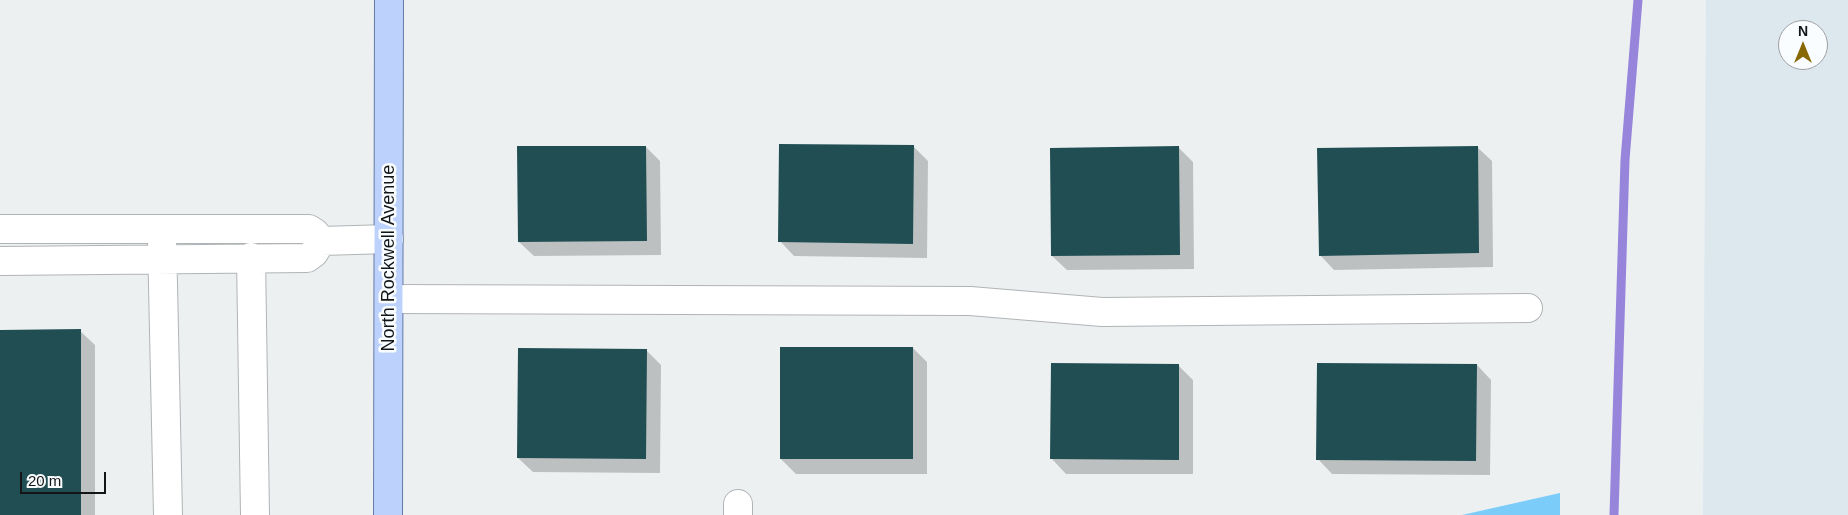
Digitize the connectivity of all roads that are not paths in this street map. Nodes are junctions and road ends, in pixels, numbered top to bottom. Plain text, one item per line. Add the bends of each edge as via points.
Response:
1 (389, 0) edge
2 (0, 229) edge
3 (162, 229) junction
4 (389, 239) junction
5 (321, 241) junction
6 (250, 257) junction
7 (163, 258) junction
8 (0, 260) edge
9 (390, 299) junction
10 (1528, 308) dead end
11 (168, 515) edge
12 (255, 515) edge
13 (388, 515) edge

1 - 4 main road, North Rockwell Avenue
2 - 3 lane
3 - 5 lane via 309,229
3 - 7 lane
4 - 5 lane
4 - 9 main road, North Rockwell Avenue
5 - 6 lane via 307,258
6 - 7 lane
6 - 12 lane
7 - 8 lane
7 - 11 lane
9 - 10 lane via 970,301 1102,312
9 - 13 main road, North Rockwell Avenue

